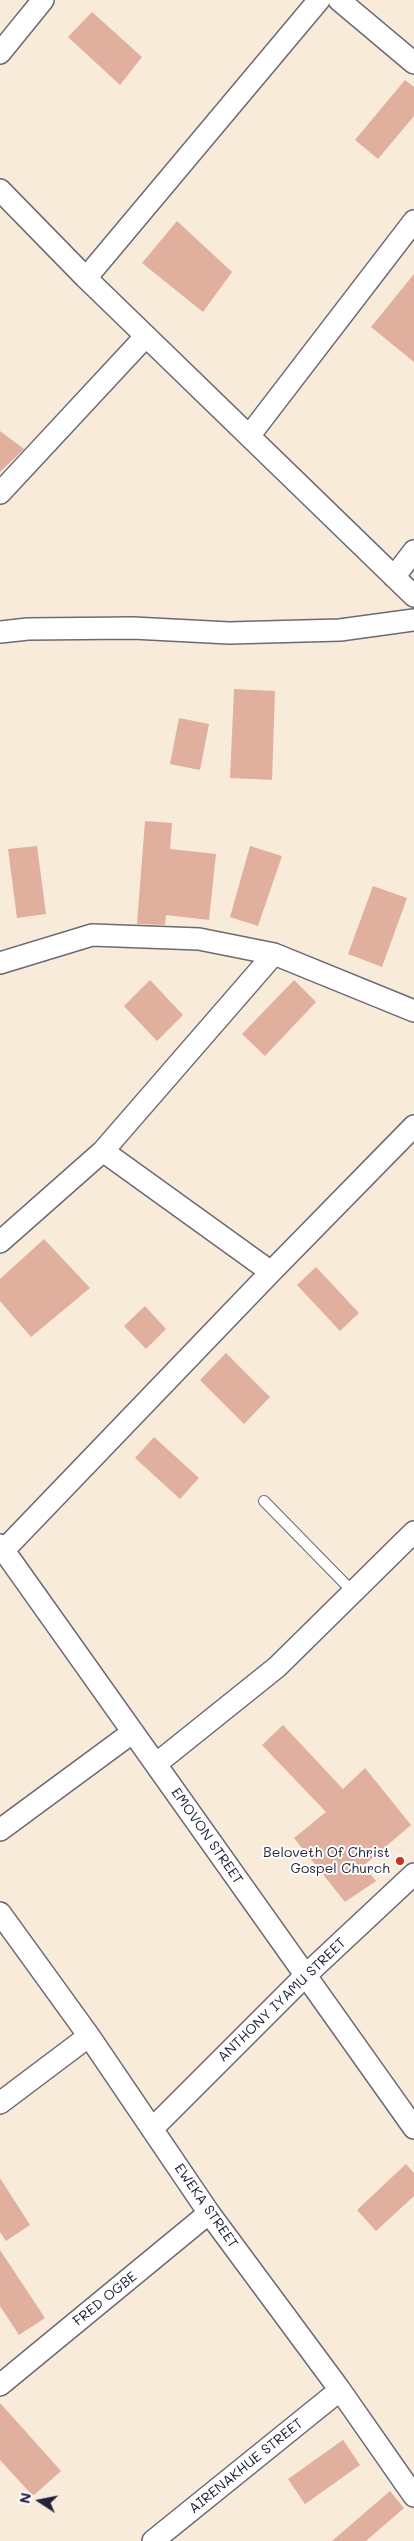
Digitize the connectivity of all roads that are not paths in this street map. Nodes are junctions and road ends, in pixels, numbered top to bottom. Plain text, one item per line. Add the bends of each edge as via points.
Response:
1 (43, 0) edge
2 (319, 0) edge
3 (339, 0) edge
4 (0, 53) edge
5 (414, 63) edge
6 (1, 195) edge
7 (414, 221) edge
8 (86, 278) junction
9 (146, 336) junction
10 (249, 436) junction
11 (0, 493) edge
12 (414, 551) edge
13 (394, 577) junction
14 (414, 596) edge
15 (414, 620) edge
16 (0, 632) edge
17 (274, 954) junction
18 (0, 963) edge
19 (414, 1011) edge
20 (414, 1126) edge
21 (103, 1151) junction
22 (0, 1242) edge
23 (271, 1272) junction
24 (264, 1501) dead end
25 (414, 1532) edge
26 (2, 1547) edge
27 (354, 1593) junction
28 (133, 1732) junction
29 (156, 1764) junction
30 (0, 1830) edge
31 (414, 1874) edge
32 (0, 1913) edge
33 (306, 1975) junction
34 (89, 2036) junction
35 (0, 2103) edge
36 (414, 2128) edge
37 (152, 2129) junction
38 (210, 2213) junction
39 (0, 2386) edge
40 (340, 2390) junction
41 (414, 2496) edge
42 (153, 2541) edge

1 - 4 street
2 - 8 street
3 - 5 street
6 - 8 street
7 - 10 street
8 - 9 street
9 - 10 street
9 - 11 street
10 - 13 street
12 - 13 street
13 - 14 street
15 - 16 street via 340,630 238,633 133,628
17 - 18 street via 199,939 92,935
17 - 19 street
17 - 21 street
20 - 23 street
21 - 22 street
21 - 23 street
23 - 26 street
24 - 27 lane
25 - 27 street
26 - 28 street, EMOVON STREET
27 - 29 street via 277,1667
28 - 29 street, EMOVON STREET
28 - 30 street
29 - 33 street, EMOVON STREET
31 - 33 street, ANTHONY IYAMU STREET
32 - 34 street, EWEKA STREET
33 - 36 street, EMOVON STREET
33 - 37 street, ANTHONY IYAMU STREET
34 - 35 street
34 - 37 street, EWEKA STREET
37 - 38 street, EWEKA STREET
38 - 39 street, FRED OGBE
38 - 40 street, EWEKA STREET
40 - 41 street, EWEKA STREET
40 - 42 street, AIRENAKHUE STREET

